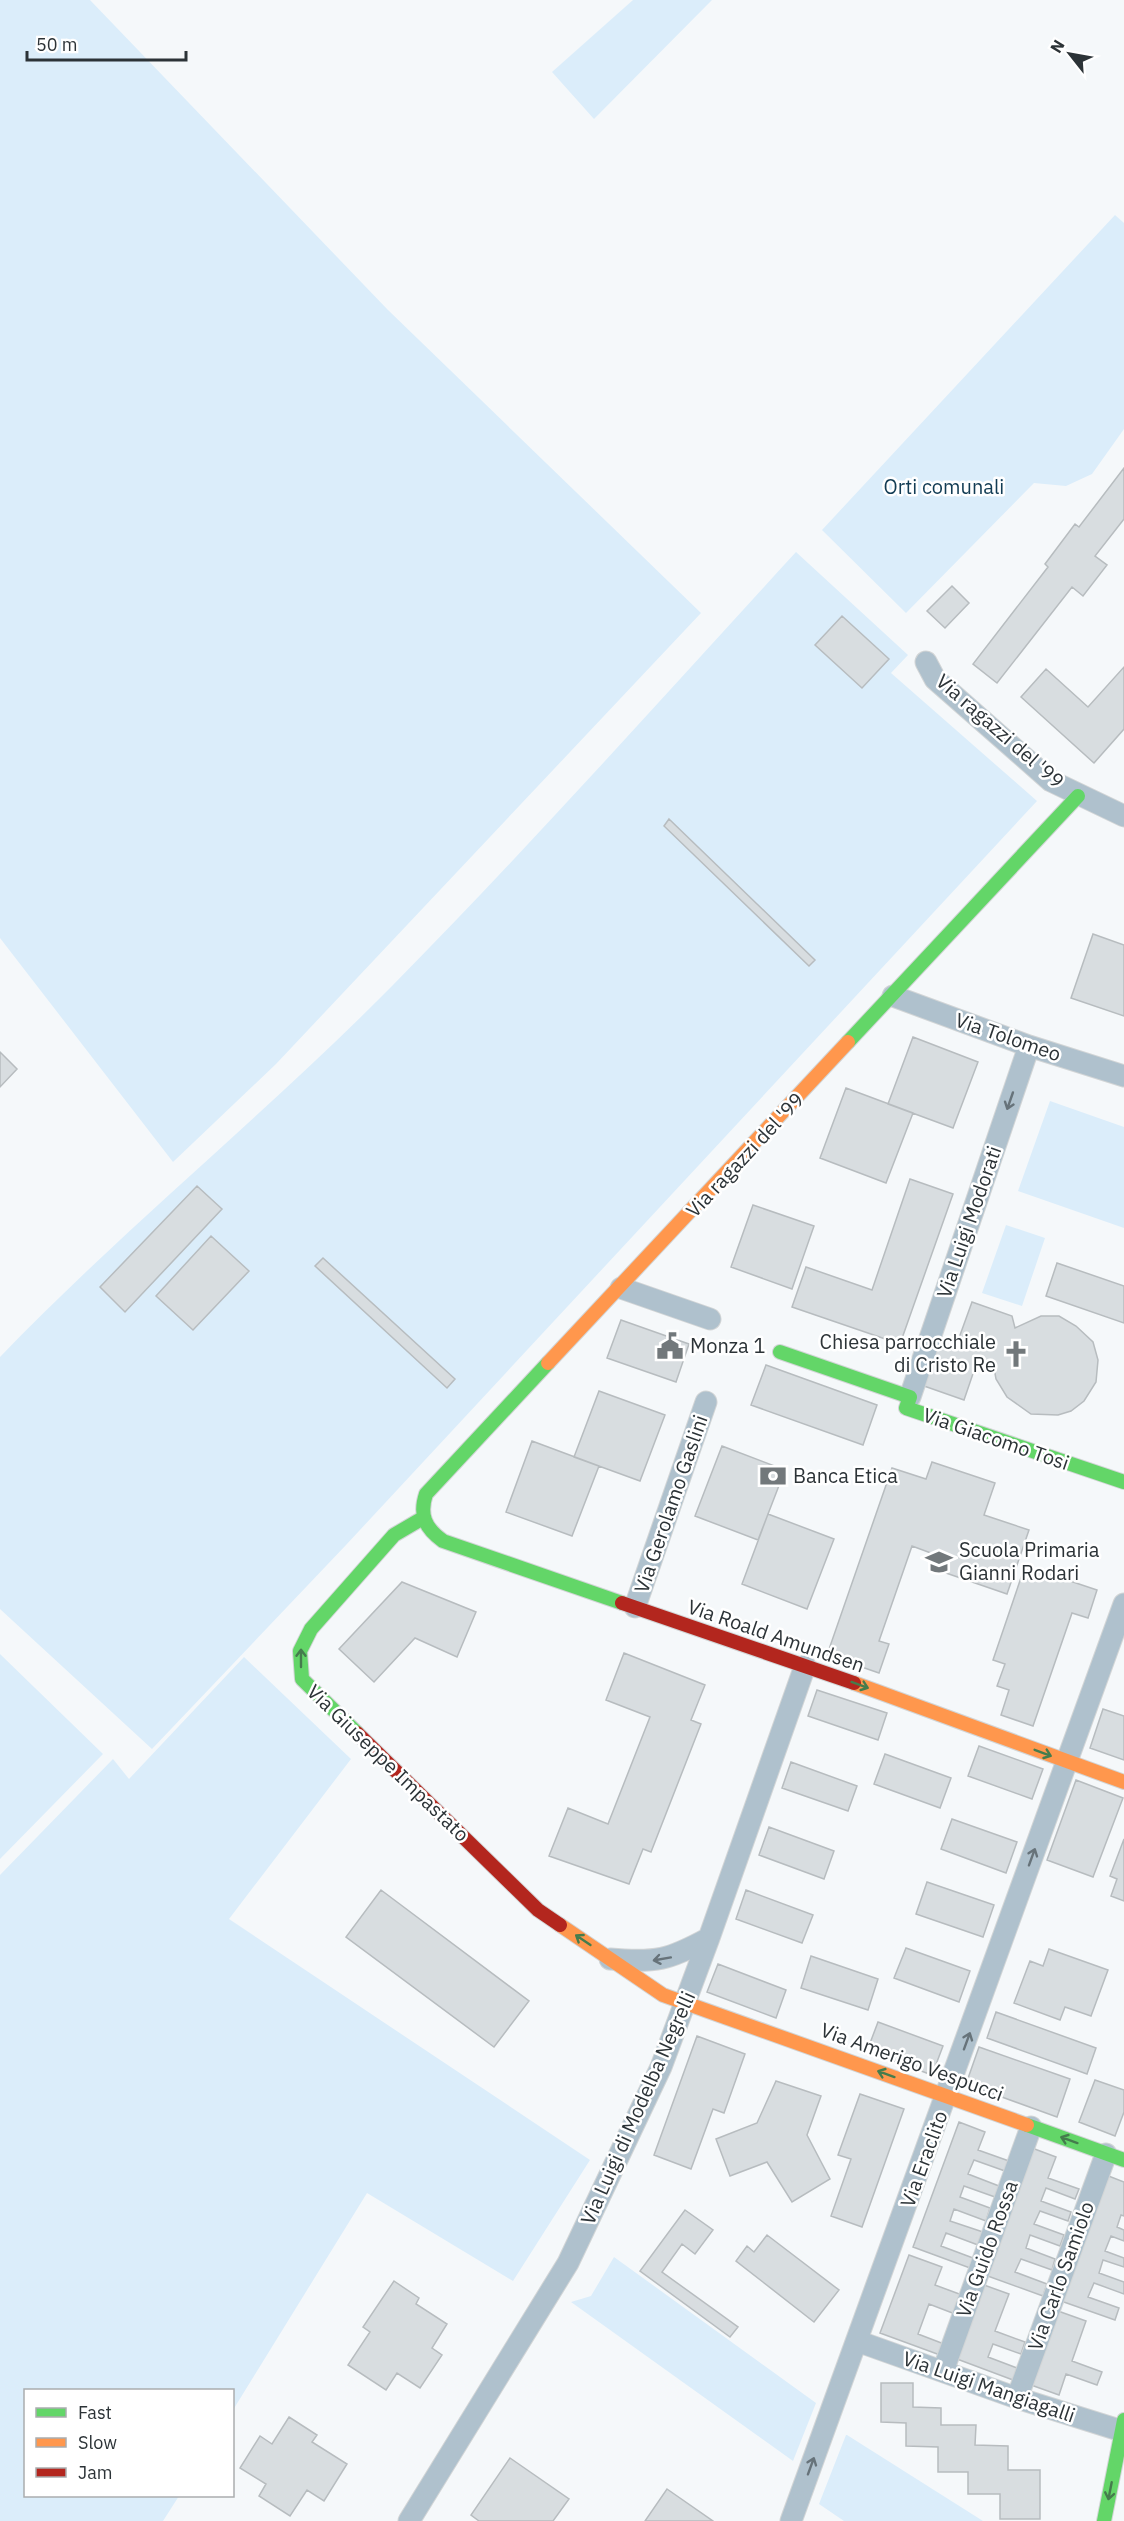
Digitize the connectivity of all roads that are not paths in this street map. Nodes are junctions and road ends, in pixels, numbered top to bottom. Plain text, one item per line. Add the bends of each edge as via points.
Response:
1 (926, 662) dead end
2 (1078, 796) junction
3 (1124, 816) edge
4 (893, 996) junction
5 (1029, 1046) junction
6 (1124, 1076) edge
7 (621, 1288) junction
8 (710, 1319) dead end
9 (780, 1352) dead end
10 (910, 1397) junction
11 (706, 1402) dead end
12 (1124, 1482) edge
13 (423, 1518) junction
14 (1124, 1604) edge
15 (635, 1607) junction
16 (805, 1666) junction
17 (1066, 1762) junction
18 (1124, 1782) edge
19 (709, 1938) junction
20 (610, 1959) junction
21 (686, 2001) junction
22 (947, 2096) junction
23 (1031, 2127) junction
24 (1115, 2157) edge
25 (857, 2341) junction
26 (943, 2372) junction
27 (1017, 2398) junction
28 (1123, 2426) edge
29 (409, 2521) edge
30 (791, 2521) edge
31 (1104, 2521) edge

1 - 2 street, Via ragazzi del '99 via 935,679 1051,781
2 - 3 street, Via ragazzi del '99
2 - 4 street, Via ragazzi del '99
4 - 5 street, Via Tolomeo
4 - 7 street, Via ragazzi del '99
5 - 6 street, Via Tolomeo
5 -> 10 street, Via Luigi Modorati
7 - 8 street
7 - 13 street, Via ragazzi del '99 via 426,1494
9 - 10 street, Via Giacomo Tosi
10 - 12 street, Via Giacomo Tosi via 906,1408
11 - 15 street, Via Gerolamo Gaslini
13 - 15 street, Via Roald Amundsen via 430,1532 443,1541
20 -> 13 street, Via Giuseppe Impastato via 538,1910 302,1679 300,1651 311,1629 394,1535
14 - 17 street, Via Eraclito
15 - 16 street, Via Roald Amundsen
16 -> 17 street, Via Roald Amundsen
16 - 19 street, Via Luigi di Modelba Negrelli
17 - 18 street, Via Roald Amundsen
22 -> 17 street, Via Eraclito
19 -> 20 street via 679,1956 660,1960
19 - 21 street, Via Luigi di Modelba Negrelli
20 - 21 street, Via Giuseppe Impastato via 663,1995
22 -> 21 street, Via Amerigo Vespucci
21 - 29 street, Via Luigi di Modelba Negrelli via 661,2067 568,2263
22 - 23 street, Via Amerigo Vespucci
22 - 25 street, Via Eraclito
24 -> 23 street, Via Amerigo Vespucci
23 - 26 street, Via Guido Rossa
24 - 27 street, Via Carlo Samiolo
25 - 26 street, Via Luigi Mangiagalli
30 -> 25 street, Via Eraclito
26 - 27 street, Via Luigi Mangiagalli
27 - 28 street, Via Luigi Mangiagalli
28 -> 31 street

